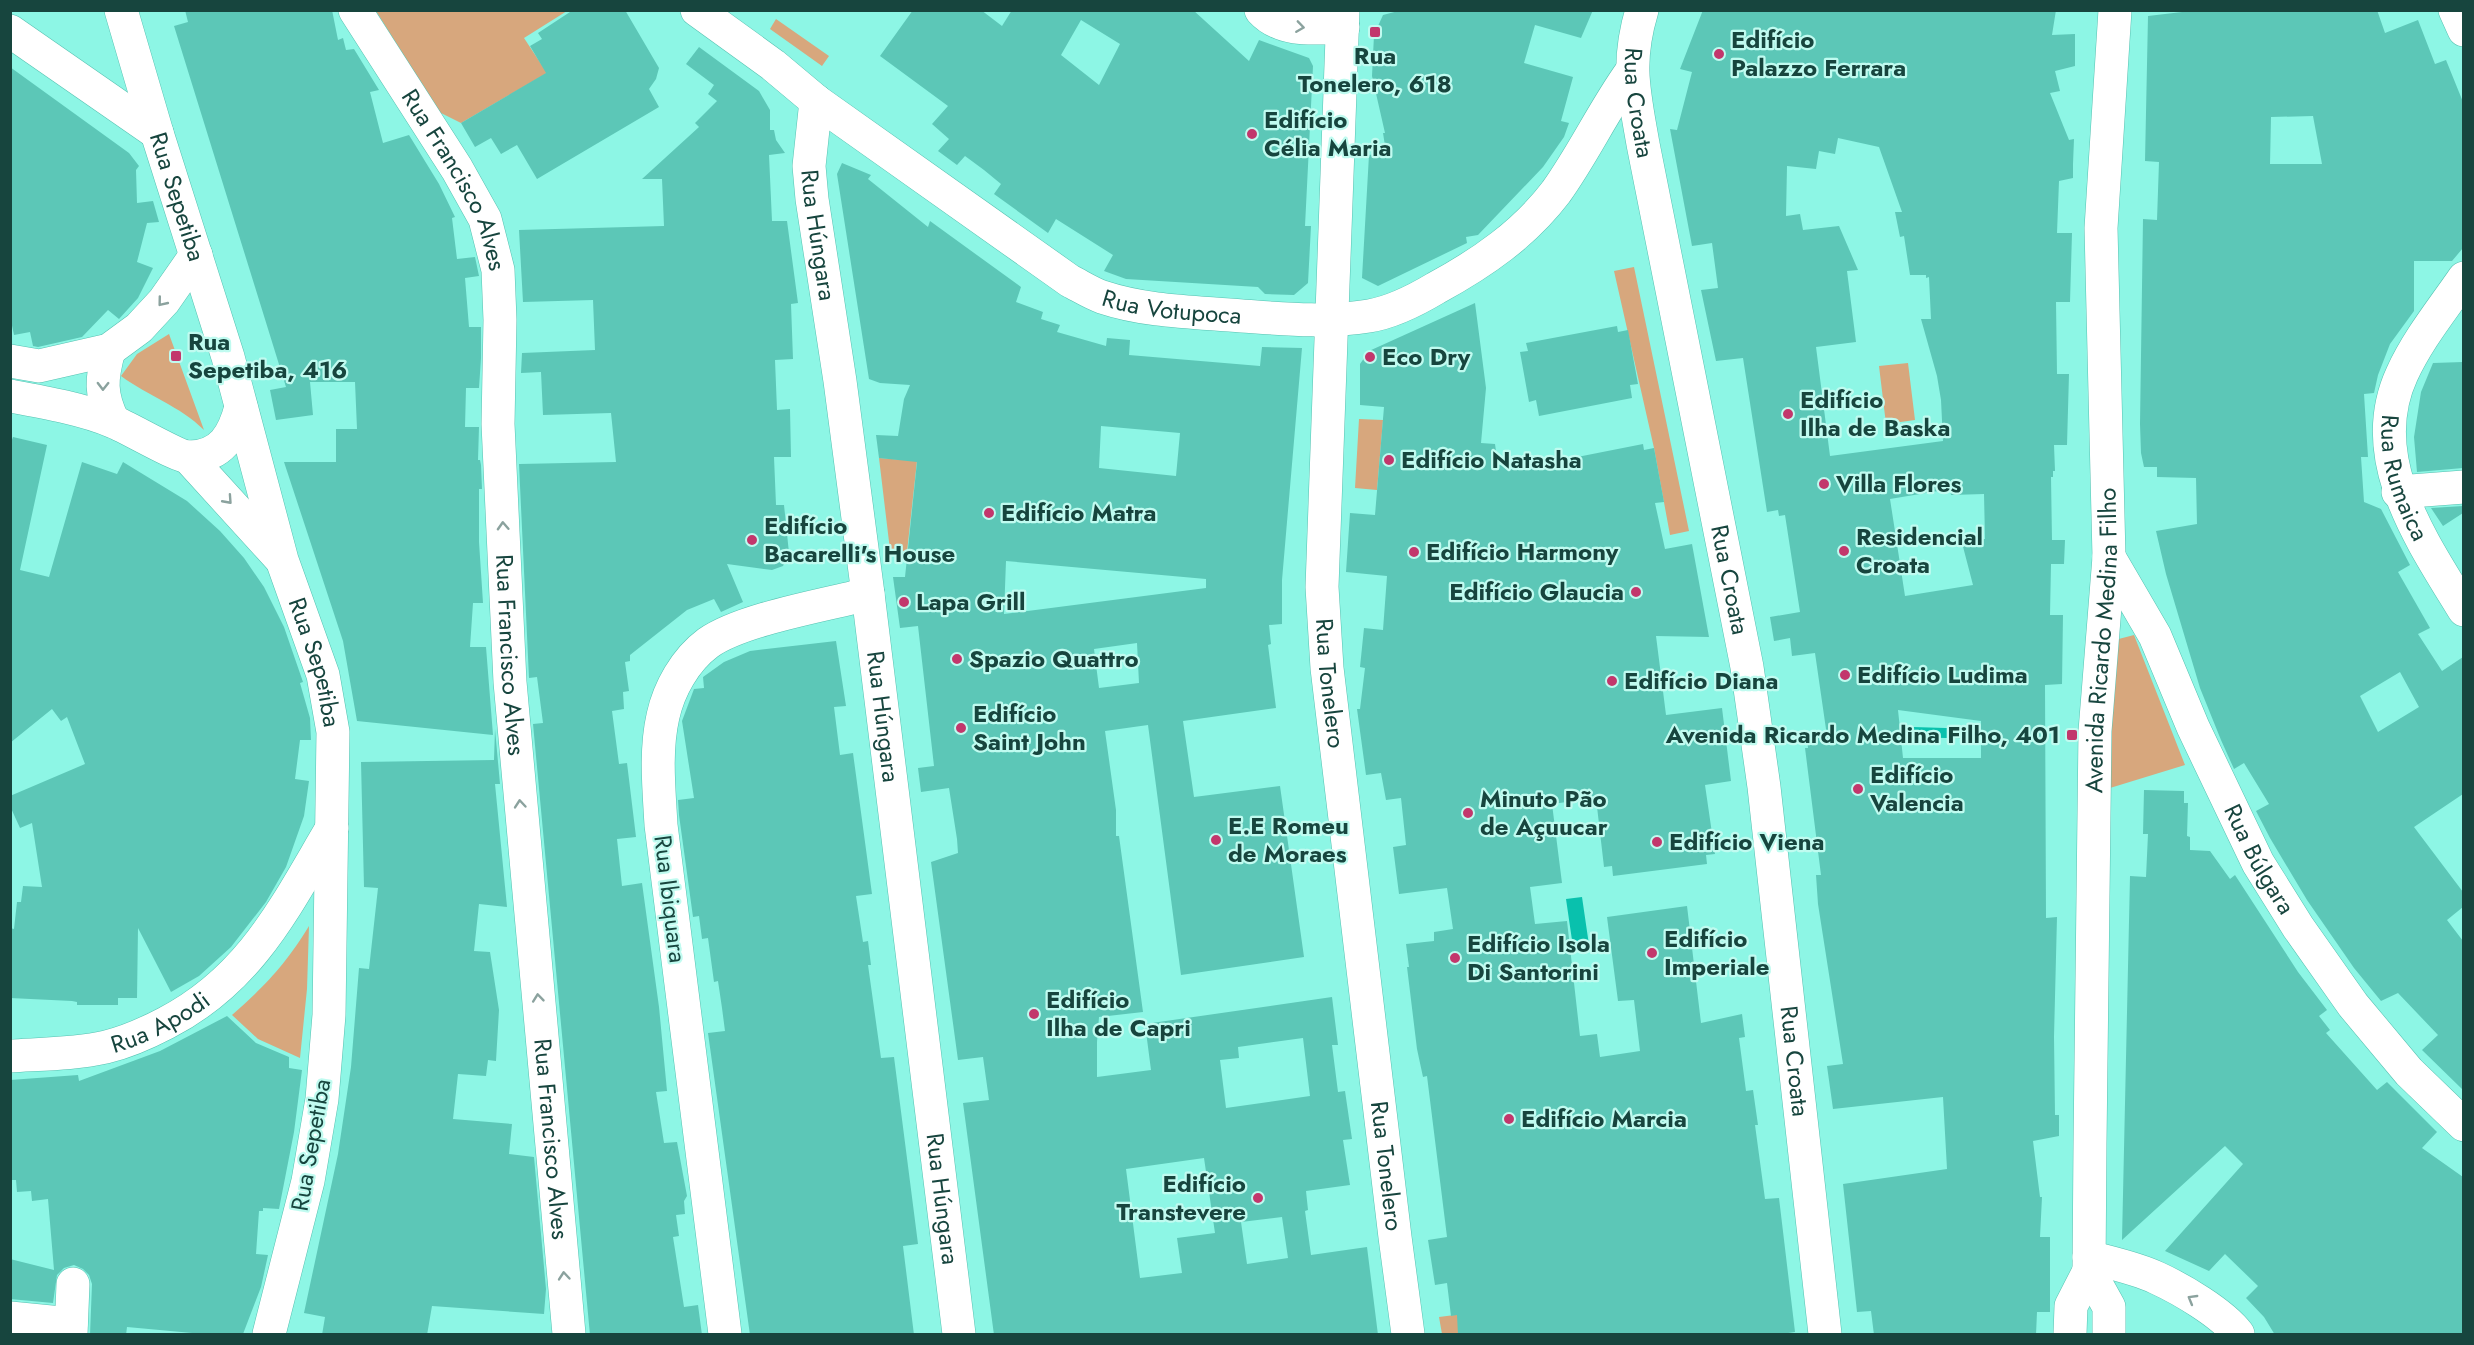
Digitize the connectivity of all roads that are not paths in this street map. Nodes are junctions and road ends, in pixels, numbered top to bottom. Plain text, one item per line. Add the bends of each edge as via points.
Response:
1 (121, 10) edge
2 (355, 10) edge
3 (697, 10) edge
4 (1261, 10) edge
5 (1642, 10) edge
6 (2115, 10) edge
7 (2456, 10) edge
8 (1343, 19) edge
9 (2463, 30) edge
10 (10, 31) edge
11 (1631, 72) junction
12 (816, 101) junction
13 (157, 133) junction
14 (196, 255) junction
15 (2463, 278) edge
16 (1332, 321) junction
17 (109, 350) junction
18 (25, 363) edge
19 (25, 399) edge
20 (241, 407) junction
21 (112, 421) junction
22 (188, 457) junction
23 (2463, 487) edge
24 (2398, 492) junction
25 (2109, 557) junction
26 (282, 560) junction
27 (868, 594) junction
28 (2463, 610) edge
29 (333, 828) junction
30 (332, 861) junction
31 (302, 879) junction
32 (331, 922) junction
33 (275, 924) junction
34 (10, 1056) edge
35 (2463, 1125) edge
36 (2089, 1264) junction
37 (74, 1284) dead end
38 (10, 1318) edge
39 (71, 1329) edge
40 (269, 1335) edge
41 (569, 1335) edge
42 (725, 1335) edge
43 (959, 1335) edge
44 (1408, 1335) edge
45 (1825, 1335) edge
46 (2070, 1335) edge
47 (2109, 1335) edge
48 (2238, 1335) edge

1 - 13 street, Rua Sepetiba
41 -> 2 street, Rua Francisco Alves via 510,682 498,424 498,270 485,219
3 - 12 street, Rua Votupoca
4 -> 8 street via 1284,25 1307,29
5 - 11 street, Rua Croata
6 - 25 street, Avenida Ricardo Medina Filho via 2101,228
7 - 9 street
8 - 16 street, Rua Tonelero
10 - 13 street
11 - 16 street, Rua Votupoca via 1555,193 1504,245 1471,269 1397,308
11 - 45 street, Rua Croata via 1747,667
12 - 16 street, Rua Votupoca via 1070,281 1101,297 1144,308
12 - 27 street, Rua Húngara via 809,166 812,199
13 - 14 street, Rua Sepetiba
14 -> 17 street via 164,301 139,328
14 - 20 street, Rua Sepetiba
15 - 24 street, Rua Rumaica via 2421,338 2401,376 2391,413 2390,444
16 - 44 street, Rua Tonelero via 1322,587 1327,668
17 - 18 street
17 -> 21 street via 102,392
18 - 19 street
19 - 21 street
20 - 22 street via 236,425 223,445
20 - 26 street, Rua Sepetiba
21 - 22 street
22 -> 26 street
23 - 24 street
24 - 28 street, Rua Rumaica
25 - 35 street, Rua Búlgara via 2155,636 2223,794 2298,927 2353,1005 2409,1072
25 - 36 street, Avenida Ricardo Medina Filho via 2095,731
26 - 29 street, Rua Sepetiba via 323,675 333,732
27 - 42 street, Rua Ibiquara via 746,626 708,644 680,673 663,715 658,761 661,825
27 - 43 street, Rua Húngara
29 - 30 street, Rua Sepetiba
29 - 31 street, Rua Apodi
30 - 31 street, Rua Apodi
30 - 32 street, Rua Sepetiba
31 - 33 street, Rua Apodi
32 - 33 street
32 - 40 street, Rua Sepetiba via 322,1099 308,1181
33 - 34 street, Rua Apodi via 223,985 189,1011 143,1035 106,1047
36 - 46 street, Avenida Ricardo Medina Filho via 2071,1306
36 - 47 street, Avenida Ricardo Medina Filho via 2109,1307
48 -> 36 street via 2203,1305 2157,1278
37 - 39 street
38 - 39 street

